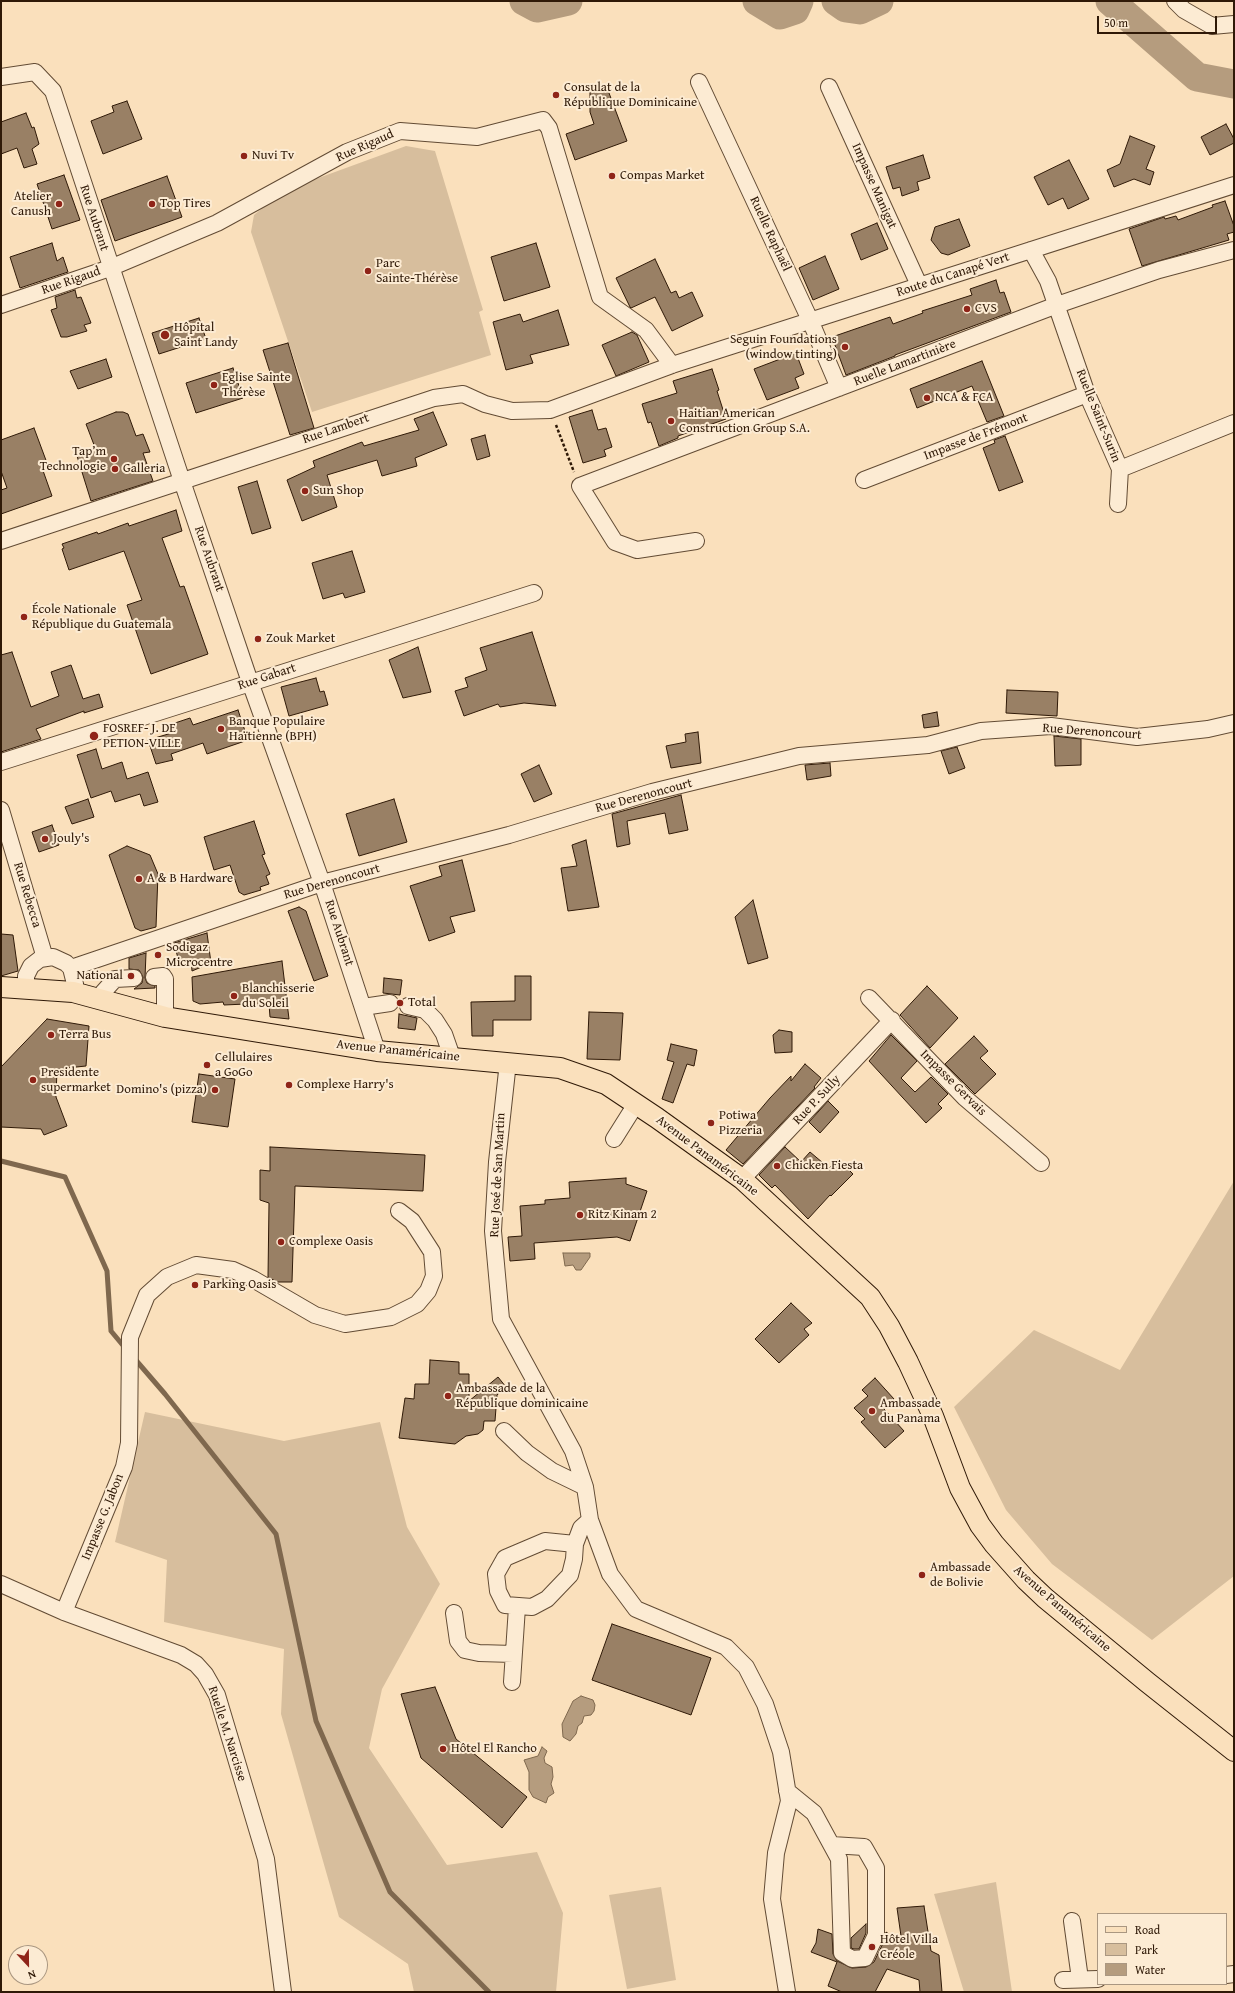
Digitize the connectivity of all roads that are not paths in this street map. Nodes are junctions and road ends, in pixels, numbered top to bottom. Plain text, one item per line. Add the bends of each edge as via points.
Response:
1 (1175, 1) edge
2 (1234, 24) edge
3 (1, 77) edge
4 (699, 82) dead end
5 (829, 87) dead end
6 (1234, 185) edge
7 (1031, 250) junction
8 (1234, 250) edge
9 (110, 268) junction
10 (919, 285) junction
11 (1, 305) edge
12 (1057, 305) junction
13 (810, 320) junction
14 (672, 365) junction
15 (839, 388) junction
16 (1087, 394) junction
17 (1234, 423) edge
18 (1120, 469) junction
19 (864, 480) dead end
20 (182, 481) junction
21 (1118, 504) dead end
22 (1, 541) edge
23 (696, 541) dead end
24 (534, 593) dead end
25 (250, 682) junction
26 (1234, 723) edge
27 (1, 762) edge
28 (1, 810) edge
29 (322, 883) junction
30 (45, 958) junction
31 (71, 968) junction
32 (154, 977) dead end
33 (134, 978) dead end
34 (1, 987) edge
35 (26, 988) junction
36 (73, 992) junction
37 (97, 998) junction
38 (870, 998) dead end
39 (390, 1003) dead end
40 (408, 1006) dead end
41 (363, 1007) junction
42 (165, 1017) junction
43 (892, 1020) junction
44 (377, 1051) junction
45 (452, 1057) junction
46 (508, 1062) junction
47 (636, 1104) junction
48 (614, 1139) dead end
49 (1041, 1163) dead end
50 (742, 1179) junction
51 (399, 1211) dead end
52 (504, 1431) dead end
53 (585, 1487) junction
54 (590, 1520) junction
55 (575, 1544) junction
56 (1, 1584) edge
57 (517, 1607) junction
58 (64, 1612) junction
59 (454, 1613) dead end
60 (513, 1654) junction
61 (512, 1682) dead end
62 (1234, 1751) edge
63 (787, 1791) junction
64 (832, 1845) junction
65 (1072, 1921) dead end
66 (1080, 1979) junction
67 (1097, 1979) edge
68 (1063, 1980) dead end
69 (283, 1992) edge
70 (787, 1992) edge

1 - 2 street via 1184,10 1212,26
3 - 9 street, Rue Aubrant via 35,72 53,91
4 - 13 street, Ruelle Raphaël
5 - 10 street, Impasse Manigat
6 - 7 street, Route du Canapé Vert
7 - 10 street, Route du Canapé Vert
7 - 12 street, Ruelle Saint-Surin via 1048,281
8 - 12 street, Ruelle Lamartinière via 1159,270
9 - 11 street, Rue Rigaud
9 - 14 street, Rue Rigaud via 217,223 347,152 400,131 477,137 543,120 549,128 600,297 646,330
9 - 20 street, Rue Aubrant
10 - 13 street, Route du Canapé Vert
12 - 15 street, Ruelle Lamartinière
12 - 16 street, Ruelle Saint-Surin
13 - 14 street, Route du Canapé Vert
13 - 15 street, Ruelle Raphaël
14 - 20 street, Rue Lambert via 550,410 512,411 485,404 463,394 434,398
15 - 23 street, Ruelle Lamartinière via 580,486 615,542 637,550
16 - 18 street, Ruelle Saint-Surin
16 - 19 street, Impasse de Frémont
17 - 18 street, Ruelle Saint-Surin
18 - 21 street
20 - 22 street, Rue Lambert
20 - 25 street, Rue Aubrant
24 - 25 street, Rue Gabart
25 - 27 street, Rue Gabart
25 - 29 street, Rue Aubrant
26 - 29 street, Rue Derenoncourt via 1208,729 1137,737 1051,726 981,731 928,745 799,756 652,792 509,835
28 - 30 street, Rue Rebecca
29 - 31 street, Rue Derenoncourt
29 - 41 street, Rue Aubrant
30 - 31 street via 60,959
30 - 35 street via 35,962 28,971
31 - 36 street via 75,984
32 - 42 street via 165,978
33 - 37 street via 115,980
34 - 35 main road, Avenue Panaméricaine
35 - 36 main road, Avenue Panaméricaine
36 - 37 main road, Avenue Panaméricaine
37 - 42 main road, Avenue Panaméricaine
38 - 43 street, Impasse Gervais
39 - 41 street
40 - 45 street via 425,1010 435,1020 444,1034
41 - 44 street, Rue Aubrant
42 - 44 main road, Avenue Panaméricaine
43 - 49 street, Impasse Gervais via 965,1098
43 - 50 street, Rue P. Sully
44 - 45 main road, Avenue Panaméricaine
45 - 46 main road, Avenue Panaméricaine
46 - 47 main road, Avenue Panaméricaine via 577,1072 606,1084
46 - 53 street, Rue José de San Martin via 497,1162 493,1231 501,1319 573,1451
47 - 48 street
47 - 50 main road, Avenue Panaméricaine
50 - 62 main road, Avenue Panaméricaine via 870,1297 877,1307 908,1362 933,1416 971,1511 1007,1560 1051,1603
51 - 58 street, Impasse G. Jabon via 412,1222 432,1252 434,1276 428,1291 417,1304 391,1317 345,1324 314,1315 254,1279 233,1270 196,1265 167,1277 147,1295 130,1337 128,1443 124,1466
52 - 53 street via 527,1453 552,1471
53 - 54 street, Rue José de San Martin
54 - 55 street via 581,1528
54 - 63 street, Rue José de San Martin via 610,1574 636,1609 726,1647 746,1667 765,1704 781,1752
55 - 57 street via 570,1574 547,1599 532,1607
55 - 57 street via 545,1541 505,1558 496,1574 498,1591 505,1605
56 - 58 street, Ruelle M. Narcisse
57 - 60 street
58 - 69 street, Ruelle M. Narcisse via 181,1655 196,1664 205,1674 217,1695 266,1859
59 - 60 street via 458,1641 465,1650
60 - 61 street
63 - 64 street via 814,1813
63 - 70 street, Rue José de San Martin via 789,1801 776,1853 772,1899
64 - 64 street via 838,1859 842,1953 852,1959 865,1958 876,1935 876,1868 864,1848
65 - 66 street
66 - 67 street
66 - 68 street

